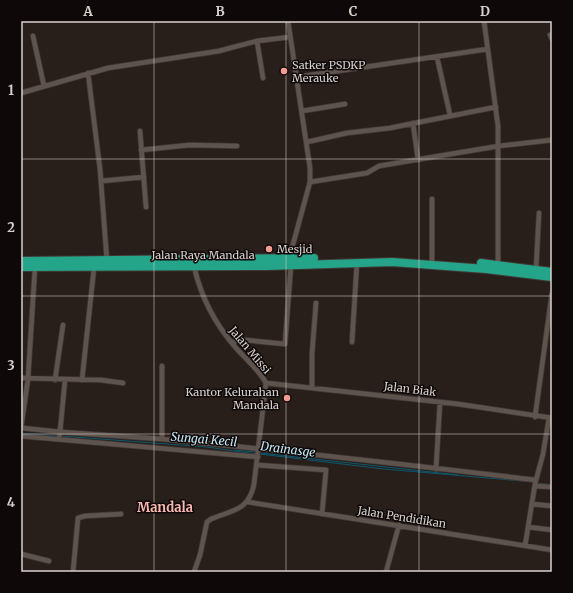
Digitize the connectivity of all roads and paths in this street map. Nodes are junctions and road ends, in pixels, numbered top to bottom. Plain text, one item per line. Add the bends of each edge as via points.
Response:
1 (288, 21) edge
2 (484, 21) edge
3 (33, 36) dead end
4 (290, 37) junction
5 (257, 40) junction
6 (488, 49) junction
7 (437, 57) junction
8 (88, 73) junction
9 (297, 77) junction
10 (263, 78) dead end
11 (44, 86) junction
12 (21, 93) edge
13 (345, 104) dead end
14 (496, 107) junction
15 (302, 111) junction
16 (450, 115) junction
17 (413, 123) junction
18 (140, 131) dead end
19 (552, 140) edge
20 (307, 142) junction
21 (237, 146) dead end
22 (499, 146) junction
23 (141, 150) junction
24 (418, 160) junction
25 (144, 177) junction
26 (100, 181) junction
27 (310, 182) junction
28 (432, 199) dead end
29 (146, 207) dead end
30 (539, 212) dead end
31 (21, 261) edge
32 (107, 261) junction
33 (290, 262) junction
34 (357, 262) junction
35 (432, 262) junction
36 (85, 264) junction
37 (498, 264) junction
38 (21, 266) edge
39 (194, 266) junction
40 (35, 267) junction
41 (94, 268) junction
42 (536, 270) junction
43 (552, 272) edge
44 (552, 277) edge
45 (552, 293) edge
46 (316, 303) dead end
47 (64, 325) dead end
48 (231, 342) junction
49 (352, 342) dead end
50 (162, 366) dead end
51 (21, 378) edge
52 (28, 379) junction
53 (56, 380) junction
54 (66, 380) junction
55 (82, 380) junction
56 (123, 383) dead end
57 (266, 383) junction
58 (312, 388) junction
59 (440, 402) junction
60 (535, 417) junction
61 (550, 418) edge
62 (22, 428) edge
63 (21, 436) edge
64 (60, 436) junction
65 (162, 439) junction
66 (258, 452) junction
67 (257, 465) junction
68 (436, 469) junction
69 (535, 483) junction
70 (552, 487) edge
71 (248, 502) junction
72 (532, 504) junction
73 (552, 506) edge
74 (120, 514) dead end
75 (322, 514) junction
76 (398, 526) junction
77 (528, 527) junction
78 (552, 530) edge
79 (525, 546) junction
80 (552, 550) edge
81 (21, 554) edge
82 (49, 561) dead end
83 (74, 572) edge
84 (194, 572) edge
85 (386, 572) edge

1 - 4 street
2 - 6 street
3 - 11 street
4 - 5 street
4 - 9 street
5 - 8 street via 219,51
5 - 10 street
6 - 7 street
6 - 14 street
7 - 9 street
7 - 16 street
8 - 11 street
8 - 26 street
9 - 15 street
11 - 12 street
13 - 15 street
14 - 16 street
14 - 22 street
15 - 20 street
16 - 17 street
17 - 20 street
17 - 24 street
18 - 23 street
19 - 22 street
20 - 27 street
21 - 23 street
22 - 24 street
22 - 37 street
23 - 25 street
24 - 27 street via 379,166 367,173
25 - 26 street
25 - 29 street
26 - 32 street
27 - 33 street
28 - 35 street
30 - 42 street
31 - 36 highway, Jalan Raya Mandala
32 - 33 highway, Jalan Raya Mandala
32 - 36 highway, Jalan Raya Mandala
33 - 34 highway, Jalan Raya Mandala
33 - 35 highway, Jalan Raya Mandala via 366,256
33 - 39 highway, Jalan Raya Mandala
33 - 48 street via 285,344 245,340
34 - 35 highway, Jalan Raya Mandala
34 - 49 street
35 - 37 highway, Jalan Raya Mandala
35 - 44 highway, Jalan Raya Mandala
36 - 40 highway, Jalan Raya Mandala
36 - 41 highway, Jalan Raya Mandala
37 - 42 highway, Jalan Raya Mandala
38 - 40 highway, Jalan Raya Mandala
39 - 41 highway, Jalan Raya Mandala
39 - 48 street, Jalan Missi via 206,305
40 - 52 street
41 - 55 street
42 - 43 highway, Jalan Raya Mandala
45 - 60 street
46 - 58 street
47 - 53 street
48 - 57 street, Jalan Missi
50 - 65 street
51 - 52 street
52 - 53 street
52 - 62 street
53 - 54 street
54 - 55 street
54 - 64 street
55 - 56 street
57 - 58 street, Jalan Biak
57 - 66 street, Jalan Missi
58 - 59 street, Jalan Biak
59 - 60 street, Jalan Biak
59 - 68 street
60 - 61 street, Jalan Biak
61 - 69 street
62 - 64 street
63 - 64 street
64 - 65 street
64 - 66 street
65 - 66 street
66 - 67 street, Jalan Missi
66 - 68 street
67 - 71 street, Jalan Missi via 254,487
67 - 75 street via 326,470
68 - 69 street
69 - 70 street
69 - 72 street
71 - 75 street, Jalan Pendidikan
71 - 84 street via 207,522
72 - 73 street
72 - 77 street
74 - 83 street via 78,518
75 - 76 street, Jalan Pendidikan
76 - 79 street, Jalan Pendidikan
76 - 85 street
77 - 78 street
77 - 79 street
79 - 80 street, Jalan Pendidikan
81 - 82 street

